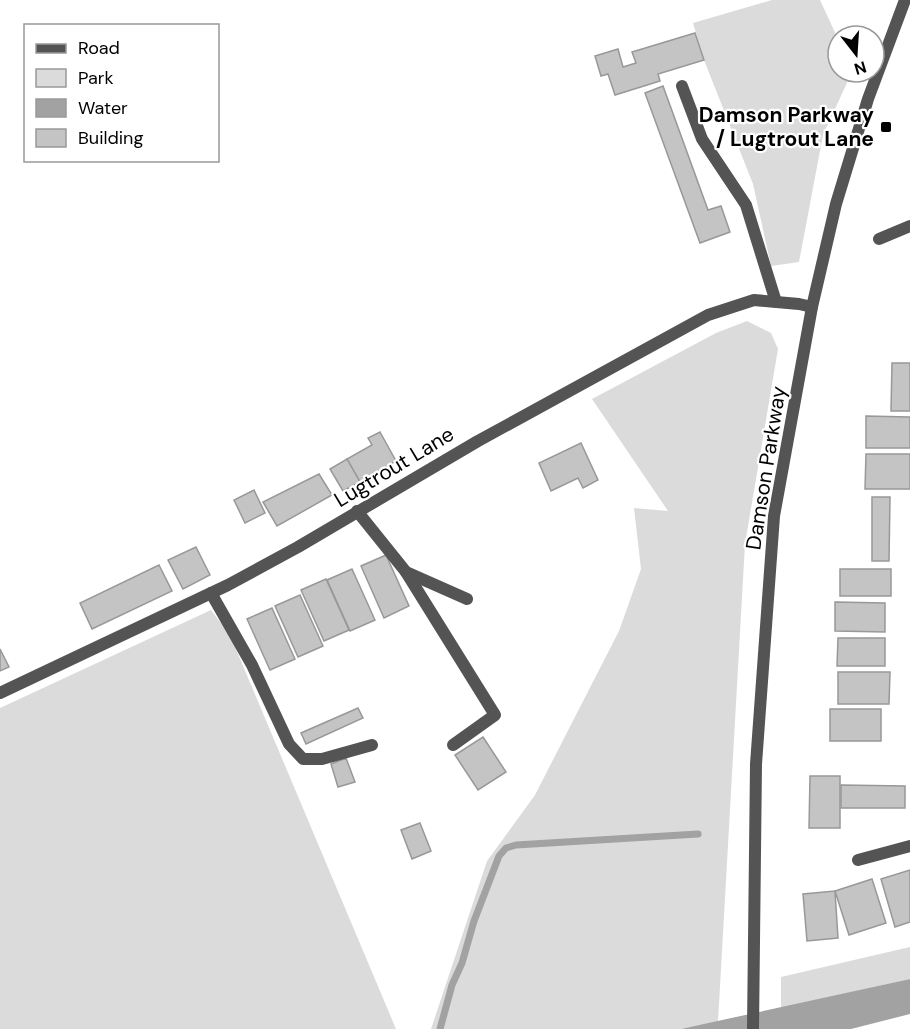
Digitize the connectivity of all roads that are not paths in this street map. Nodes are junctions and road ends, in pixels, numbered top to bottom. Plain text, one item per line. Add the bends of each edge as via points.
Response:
1 (905, 0) edge
2 (682, 87) dead end
3 (910, 226) edge
4 (879, 239) dead end
5 (776, 302) junction
6 (812, 307) junction
7 (357, 512) junction
8 (406, 572) junction
9 (211, 593) junction
10 (467, 599) dead end
11 (0, 693) edge
12 (372, 745) dead end
13 (453, 745) dead end
14 (910, 846) edge
15 (858, 860) dead end
16 (753, 1029) edge

1 - 6 street, Damson Parkway via 868,99 836,204
2 - 5 street via 702,139 746,205
3 - 4 street
5 - 6 street, Lugtrout Lane
5 - 7 street, Lugtrout Lane via 754,300 708,315
6 - 16 street, Damson Parkway via 774,516 756,764
7 - 8 street
7 - 9 street, Lugtrout Lane
8 - 10 street
8 - 13 street via 495,715
9 - 11 street, Lugtrout Lane
9 - 12 street via 252,665 289,744 303,759 322,759
14 - 15 street

